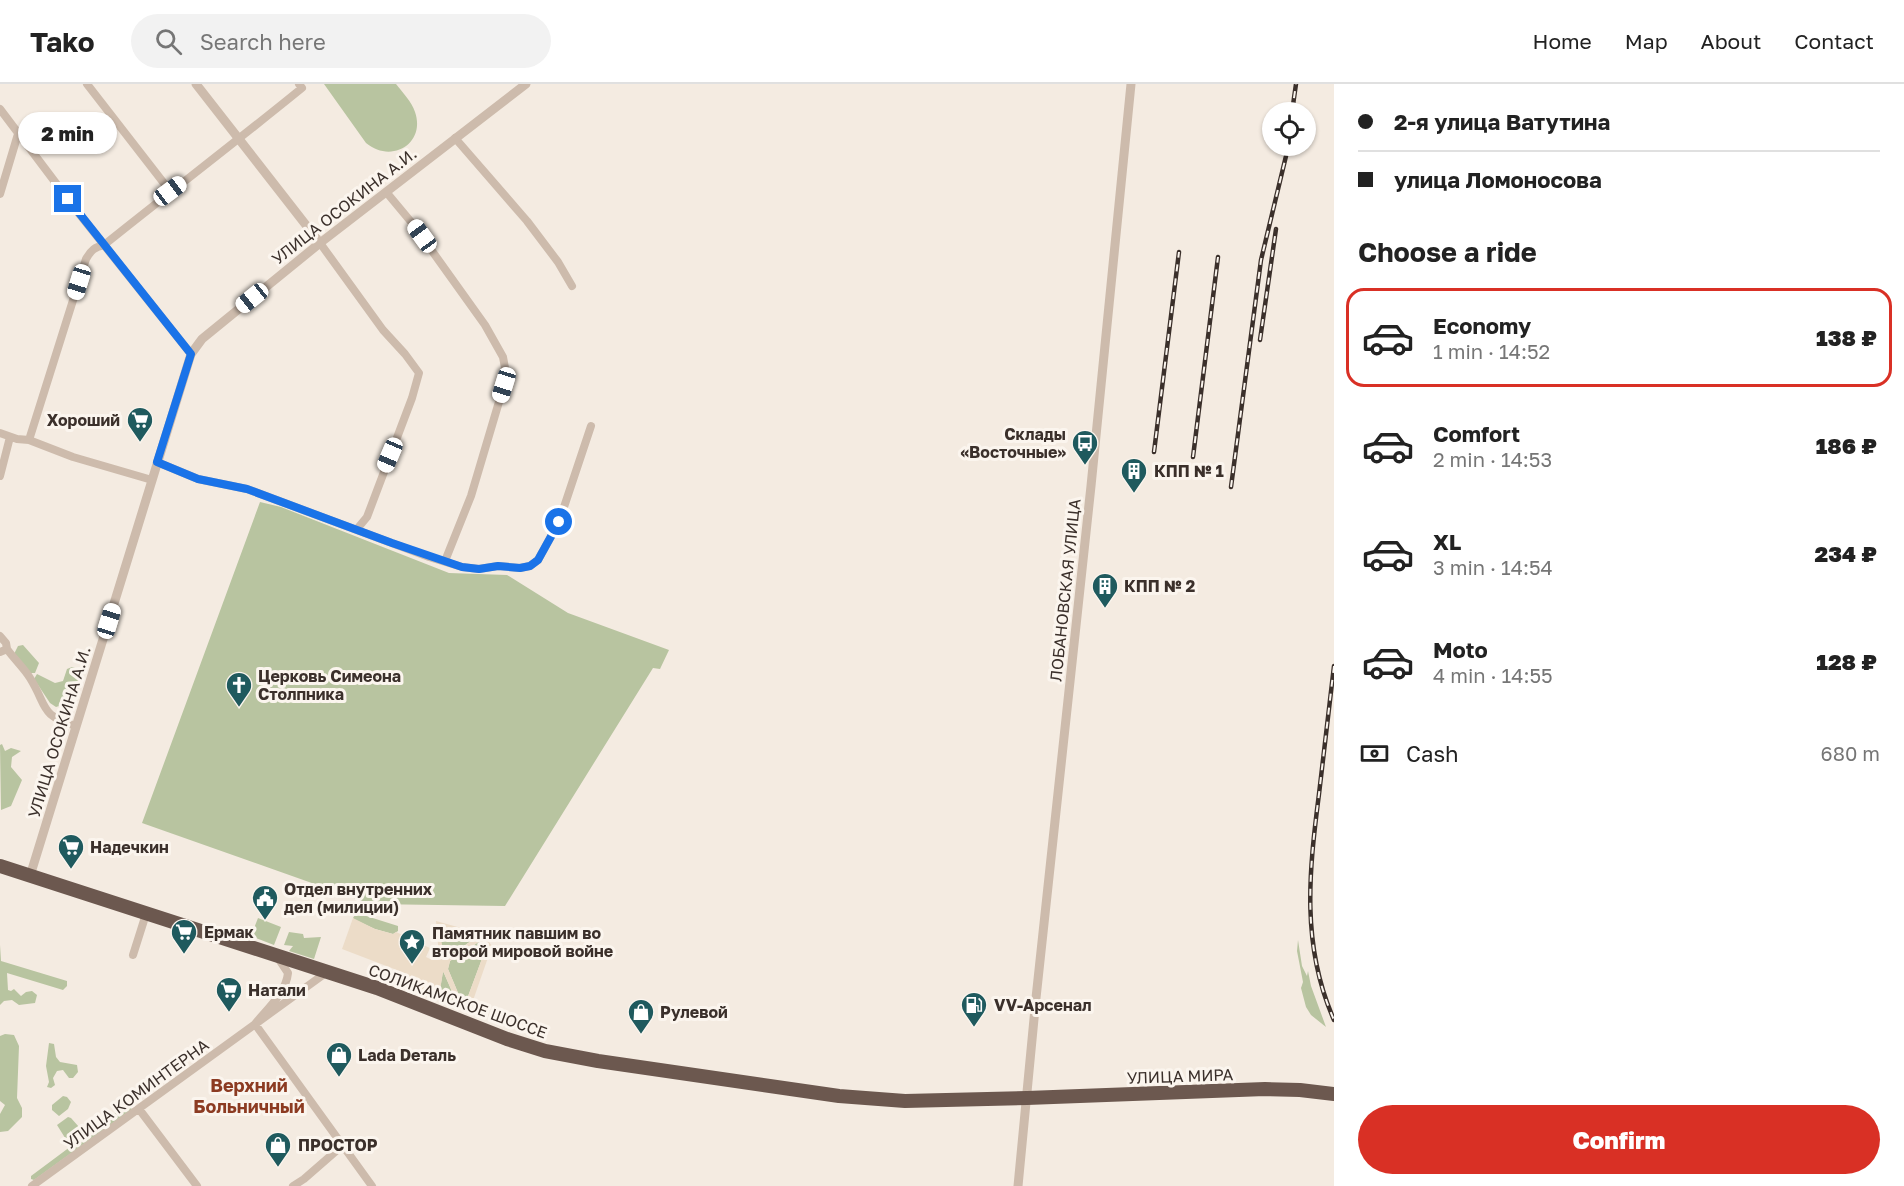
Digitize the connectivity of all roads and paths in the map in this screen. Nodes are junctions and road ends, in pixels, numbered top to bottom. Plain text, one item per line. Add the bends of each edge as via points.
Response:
1 (87, 84) edge
2 (196, 84) edge
3 (526, 84) edge
4 (1131, 84) edge
5 (301, 86) edge
6 (0, 109) edge
7 (18, 134) junction
8 (455, 138) junction
9 (239, 140) junction
10 (170, 191) junction
11 (387, 193) junction
12 (0, 194) edge
13 (320, 243) junction
14 (104, 244) junction
15 (572, 286) dead end
16 (191, 354) junction
17 (591, 426) dead end
18 (0, 433) edge
19 (10, 437) junction
20 (29, 440) junction
21 (157, 462) junction
22 (0, 476) edge
23 (152, 480) junction
24 (357, 529) junction
25 (445, 561) junction
26 (0, 636) edge
27 (3, 650) edge
28 (76, 726) junction
29 (0, 866) edge
30 (30, 876) junction
31 (146, 914) junction
32 (273, 954) junction
33 (133, 955) dead end
34 (327, 972) junction
35 (255, 1024) junction
36 (1334, 1094) edge
37 (1027, 1098) junction
38 (139, 1109) junction
39 (343, 1145) junction
40 (33, 1186) edge
41 (197, 1186) edge
42 (293, 1186) edge
43 (372, 1186) edge
44 (1018, 1186) edge

1 - 10 street
2 - 9 street
3 - 8 street, УЛИЦА ОСОКИНА А.И.
4 - 37 street, ЛОБАНОВСКАЯ УЛИЦА
5 - 9 street
6 - 7 street
7 - 12 street
7 - 14 street
8 - 11 street, УЛИЦА ОСОКИНА А.И.
8 - 15 street via 527,221
9 - 10 street
9 - 13 street
10 - 14 street
11 - 13 street, УЛИЦА ОСОКИНА А.И.
11 - 25 street via 485,325 505,368 504,385 471,496
13 - 16 street, УЛИЦА ОСОКИНА А.И. via 202,339
13 - 24 street via 419,373 367,517
14 - 16 street
14 - 20 street via 94,248 86,259
16 - 21 street, УЛИЦА ОСОКИНА А.И.
17 - 25 street via 559,522 538,560 520,568 479,569
18 - 19 street
19 - 20 street
19 - 22 street
20 - 23 street
21 - 23 street, УЛИЦА ОСОКИНА А.И.
21 - 24 street via 198,479 247,489
23 - 28 street, УЛИЦА ОСОКИНА А.И.
24 - 25 street
26 - 27 street via 6,643
27 - 28 street via 30,678 51,716
28 - 30 street, УЛИЦА ОСОКИНА А.И.
29 - 30 highway, СОЛИКАМСКОЕ ШОССЕ
30 - 31 highway, СОЛИКАМСКОЕ ШОССЕ
31 - 32 highway, СОЛИКАМСКОЕ ШОССЕ
31 - 33 street
32 - 34 highway, СОЛИКАМСКОЕ ШОССЕ
32 - 35 street, УЛИЦА КОМИНТЕРНА via 284,965 287,980
34 - 35 street, УЛИЦА КОМИНТЕРНА
34 - 37 highway, СОЛИКАМСКОЕ ШОССЕ via 507,1039 598,1061 839,1096 905,1101
35 - 38 street, УЛИЦА КОМИНТЕРНА
35 - 39 street
36 - 37 highway, УЛИЦА МИРА via 1265,1089
37 - 44 street, ЛОБАНОВСКАЯ УЛИЦА
38 - 40 street, УЛИЦА КОМИНТЕРНА
38 - 41 street
39 - 42 street
39 - 43 street

